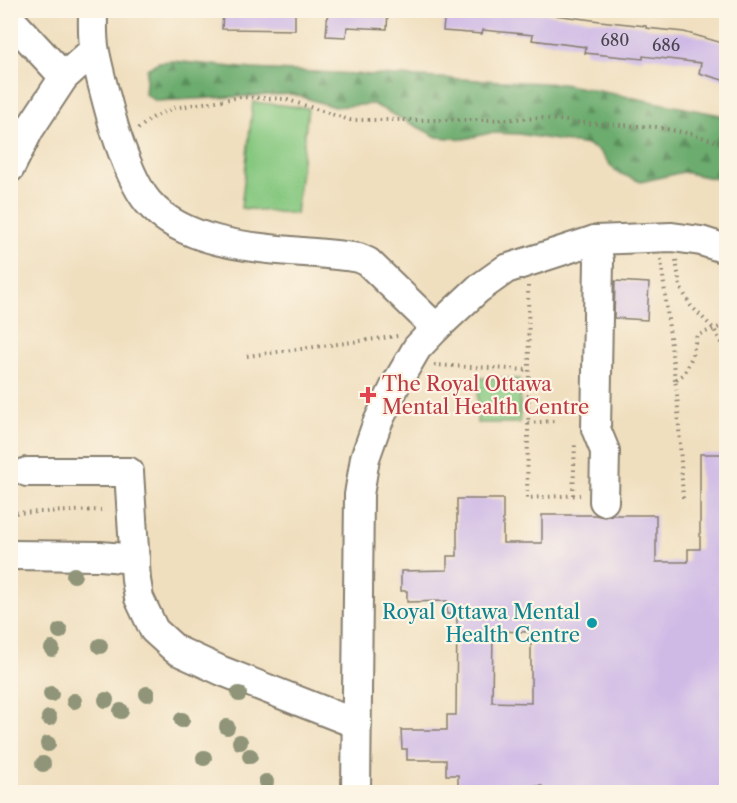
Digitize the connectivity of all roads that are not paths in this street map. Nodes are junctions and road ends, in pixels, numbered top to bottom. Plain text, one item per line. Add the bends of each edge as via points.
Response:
1 (93, 10) edge
2 (10, 19) edge
3 (94, 50) junction
4 (64, 77) junction
5 (10, 168) edge
6 (595, 240) junction
7 (726, 249) edge
8 (436, 328) junction
9 (27, 472) dead end
10 (605, 497) road end
11 (10, 555) edge
12 (135, 559) junction
13 (357, 724) junction
14 (356, 792) edge

1 - 3 street
2 - 4 street
3 - 4 street
3 - 8 street via 129,170 158,213 183,228 231,243 359,258 368,262
4 - 5 street via 29,130
6 - 7 street via 672,237
6 - 8 street via 506,269
6 - 10 street via 599,260 596,429 605,451
8 - 13 street via 417,348 396,384 365,458 359,495
9 - 12 street via 129,472
11 - 12 street
12 - 13 street via 139,600 154,630 176,650
13 - 14 street

